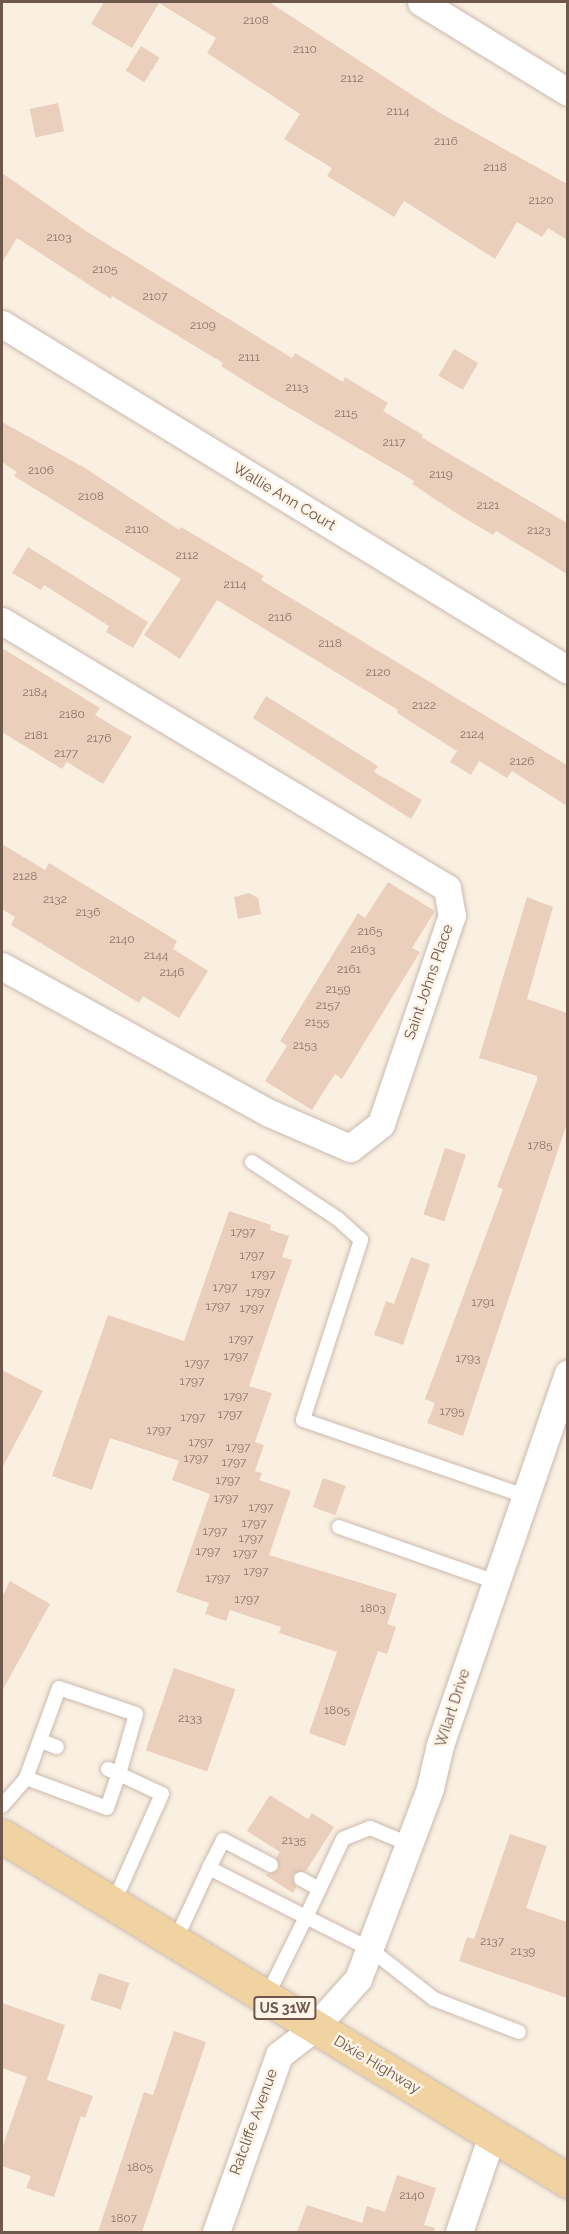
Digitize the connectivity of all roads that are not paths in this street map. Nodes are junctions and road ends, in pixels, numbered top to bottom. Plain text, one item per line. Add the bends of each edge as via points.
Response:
1 (421, 2) edge
2 (567, 92) edge
3 (2, 324) edge
4 (2, 621) edge
5 (567, 670) edge
6 (2, 966) edge
7 (252, 1162) dead end
8 (567, 1373) edge
9 (525, 1496) junction
10 (339, 1527) dead end
11 (496, 1582) junction
12 (41, 1741) junction
13 (57, 1747) dead end
14 (113, 1771) junction
15 (26, 1778) junction
16 (2, 1806) edge
17 (2, 1836) edge
18 (409, 1844) junction
19 (271, 1865) dead end
20 (209, 1868) junction
21 (301, 1879) dead end
22 (320, 1889) junction
23 (112, 1904) junction
24 (306, 1917) junction
25 (175, 1941) junction
26 (370, 1948) junction
27 (267, 1996) junction
28 (314, 2028) junction
29 (519, 2032) dead end
30 (492, 2135) junction
31 (567, 2181) edge
32 (216, 2232) edge
33 (459, 2232) edge

1 - 2 street
3 - 5 street, Wallie Ann Court
4 - 6 street, Saint Johns Place via 447,888 452,915 381,1124 350,1148 268,1113
7 - 9 lane via 338,1219 361,1240 303,1420
8 - 9 street, Wilart Drive
9 - 11 street, Wilart Drive
10 - 11 lane
11 - 18 street, Wilart Drive
12 - 13 lane
12 - 14 lane via 59,1688 136,1714
12 - 15 lane
14 - 15 lane via 107,1808
14 - 23 lane via 162,1794
15 - 16 lane
17 - 23 main road, Dixie Highway / US 31W
18 - 22 lane via 370,1828 343,1839
18 - 26 street, Wilart Drive
19 - 20 lane via 223,1840
20 - 24 lane
20 - 25 lane
21 - 22 lane
22 - 24 lane
23 - 25 main road, Dixie Highway / US 31W
24 - 26 lane
24 - 27 lane
25 - 27 main road, Dixie Highway / US 31W
26 - 28 street, Wilart Drive via 358,1979
26 - 29 lane via 434,1999
27 - 28 main road, Dixie Highway / US 31W
28 - 30 main road, Dixie Highway / US 31W
28 - 32 street, Ratcliffe Avenue via 279,2055
30 - 31 main road, Dixie Highway / US 31W
30 - 33 street

